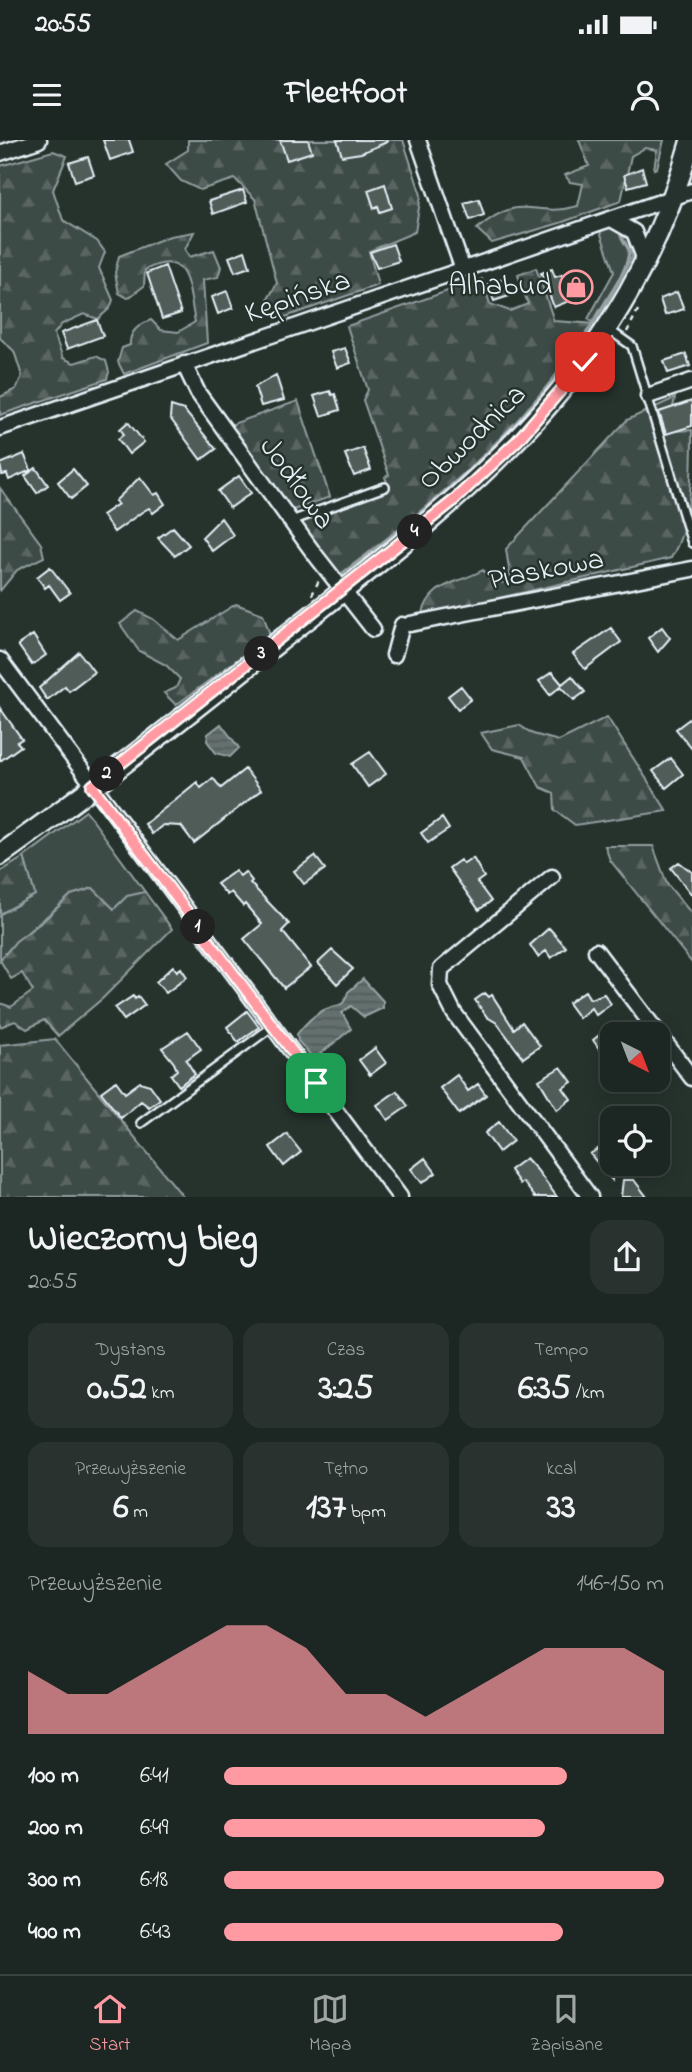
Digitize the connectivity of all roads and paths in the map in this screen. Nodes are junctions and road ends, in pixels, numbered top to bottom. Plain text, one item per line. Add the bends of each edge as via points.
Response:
1 (40, 140) edge
2 (418, 140) edge
3 (691, 140) edge
4 (0, 153) edge
5 (692, 191) edge
6 (673, 198) junction
7 (613, 220) junction
8 (645, 260) junction
9 (463, 270) junction
10 (608, 329) junction
11 (184, 364) junction
12 (692, 381) edge
13 (648, 396) junction
14 (0, 428) edge
15 (385, 487) dead end
16 (290, 521) junction
17 (692, 543) edge
18 (692, 569) edge
19 (342, 591) junction
20 (373, 629) dead end
21 (394, 655) dead end
22 (0, 660) edge
23 (92, 786) junction
24 (0, 855) edge
25 (552, 877) dead end
26 (596, 951) dead end
27 (274, 1026) junction
28 (692, 1078) edge
29 (141, 1123) dead end
30 (400, 1197) edge
31 (590, 1197) edge

1 - 4 street
2 - 9 street
3 - 6 main road, Obwodnica
5 - 6 street, Kępińska
6 - 7 street, Kępińska
6 - 8 main road, Obwodnica
7 - 8 street via 634,232
7 - 9 street, Kępińska
8 - 10 main road, Obwodnica
9 - 11 street, Kępińska
10 - 13 lane via 631,344
10 - 19 main road, Obwodnica via 559,395 517,441 452,502
11 - 14 street, Kępińska
11 - 16 street, Jodłowa via 198,393
12 - 13 street
13 - 17 lane
15 - 16 lane
16 - 19 street, Jodłowa
18 - 21 street, Piaskowa via 406,624
19 - 20 street, Jodłowa
19 - 23 main road, Obwodnica
22 - 23 street
23 - 24 main road, Obwodnica
23 - 27 street
25 - 31 street via 441,969 440,985 454,1013
26 - 28 street
27 - 29 lane
27 - 30 street

